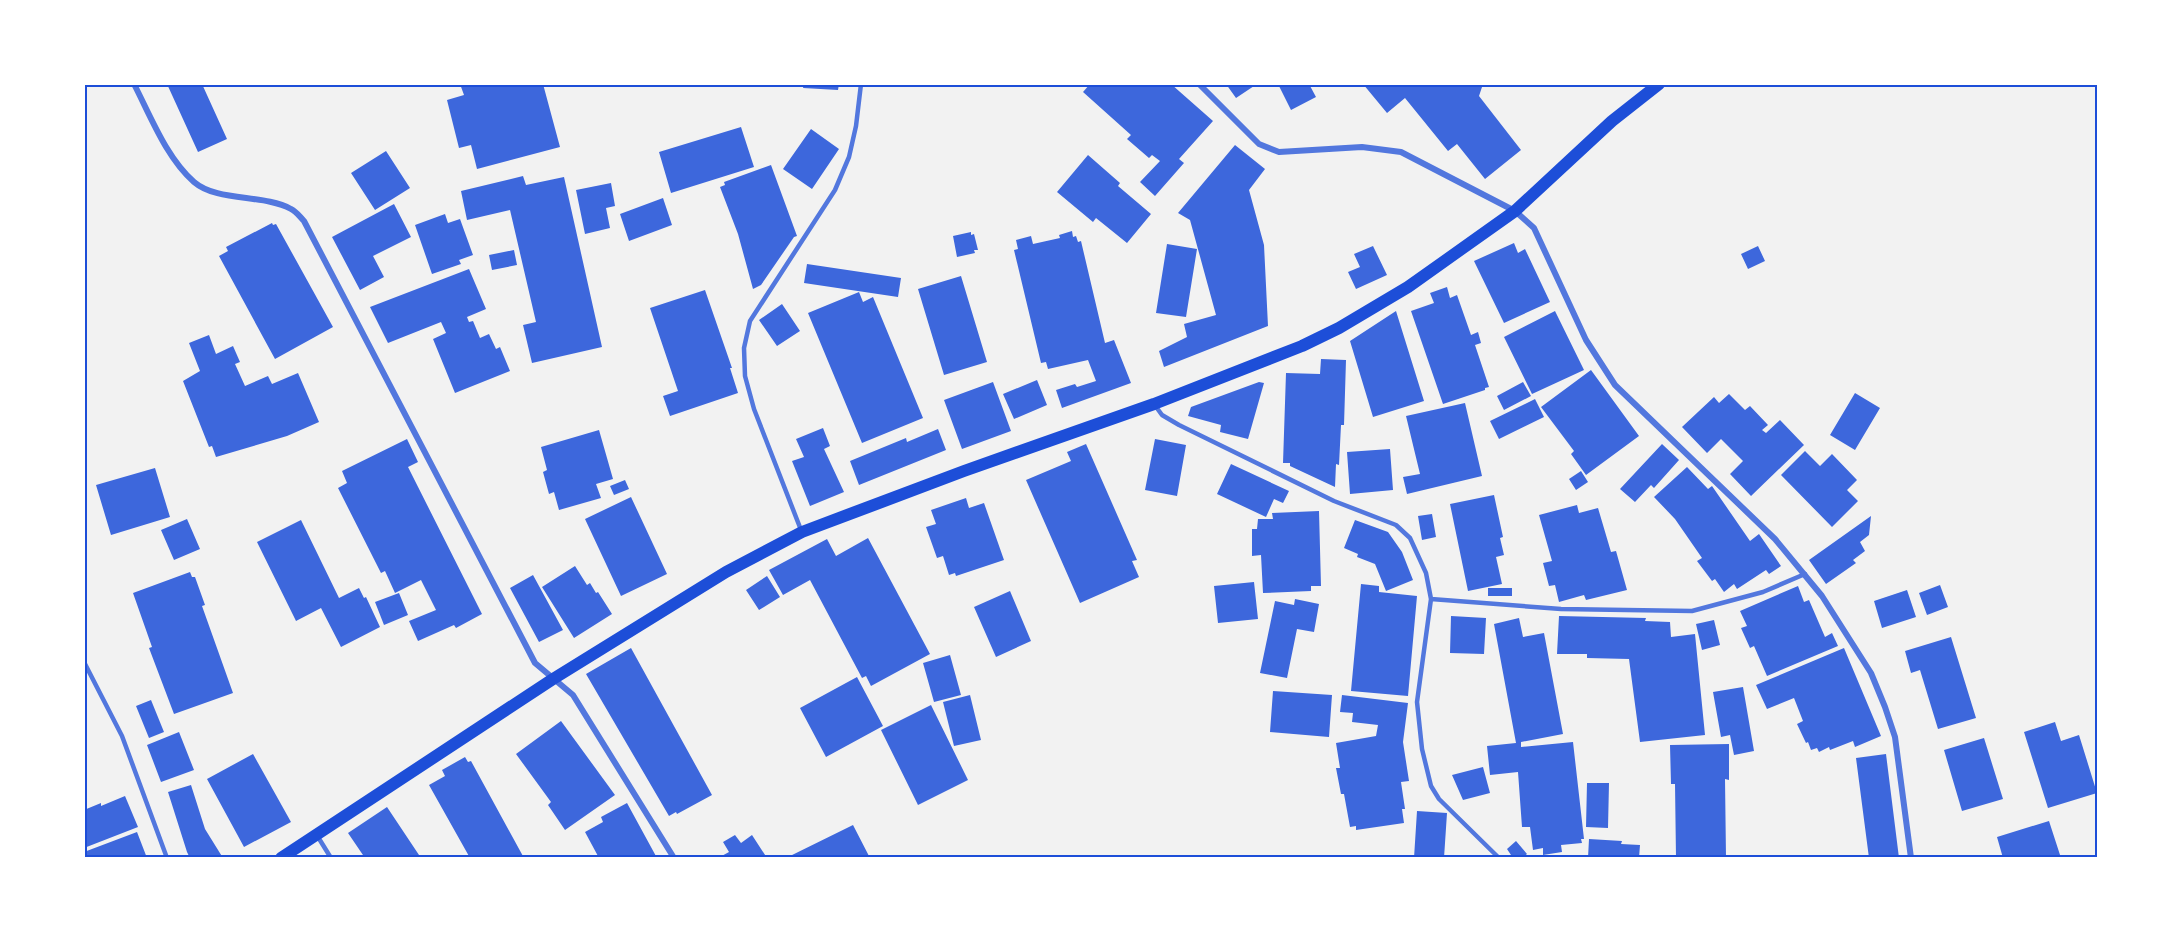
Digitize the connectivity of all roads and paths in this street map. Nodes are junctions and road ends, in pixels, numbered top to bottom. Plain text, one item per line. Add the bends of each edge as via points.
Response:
1 (134, 84) edge
2 (861, 84) edge
3 (1199, 84) edge
4 (1659, 84) edge
5 (1515, 211) junction
6 (1155, 404) junction
7 (802, 532) junction
8 (1805, 574) junction
9 (1431, 599) junction
10 (84, 662) edge
11 (553, 679) junction
12 (316, 834) junction
13 (167, 858) edge
14 (281, 858) edge
15 (331, 858) edge
16 (674, 858) edge
17 (1499, 858) edge
18 (1911, 858) edge

1 - 11 street via 172,157 195,183 220,194 293,209 304,221 535,663
2 - 7 lane via 849,158 835,190 750,321 744,348 745,376 754,409
3 - 5 street via 1259,144 1279,152 1362,147 1401,152
4 - 5 main road via 1612,121
5 - 6 main road via 1408,287 1340,328
5 - 8 street via 1534,228 1586,340 1616,385 1775,539
6 - 7 main road
6 - 9 lane via 1162,416 1334,501 1396,525 1410,538 1426,573
7 - 11 main road via 726,572
8 - 9 lane via 1763,592 1692,611 1561,609
8 - 18 street via 1871,674 1885,707 1895,737
9 - 17 lane via 1417,702 1431,786 1439,799
10 - 13 lane via 122,736
11 - 12 main road
11 - 16 street via 573,695
12 - 14 main road
12 - 15 lane

